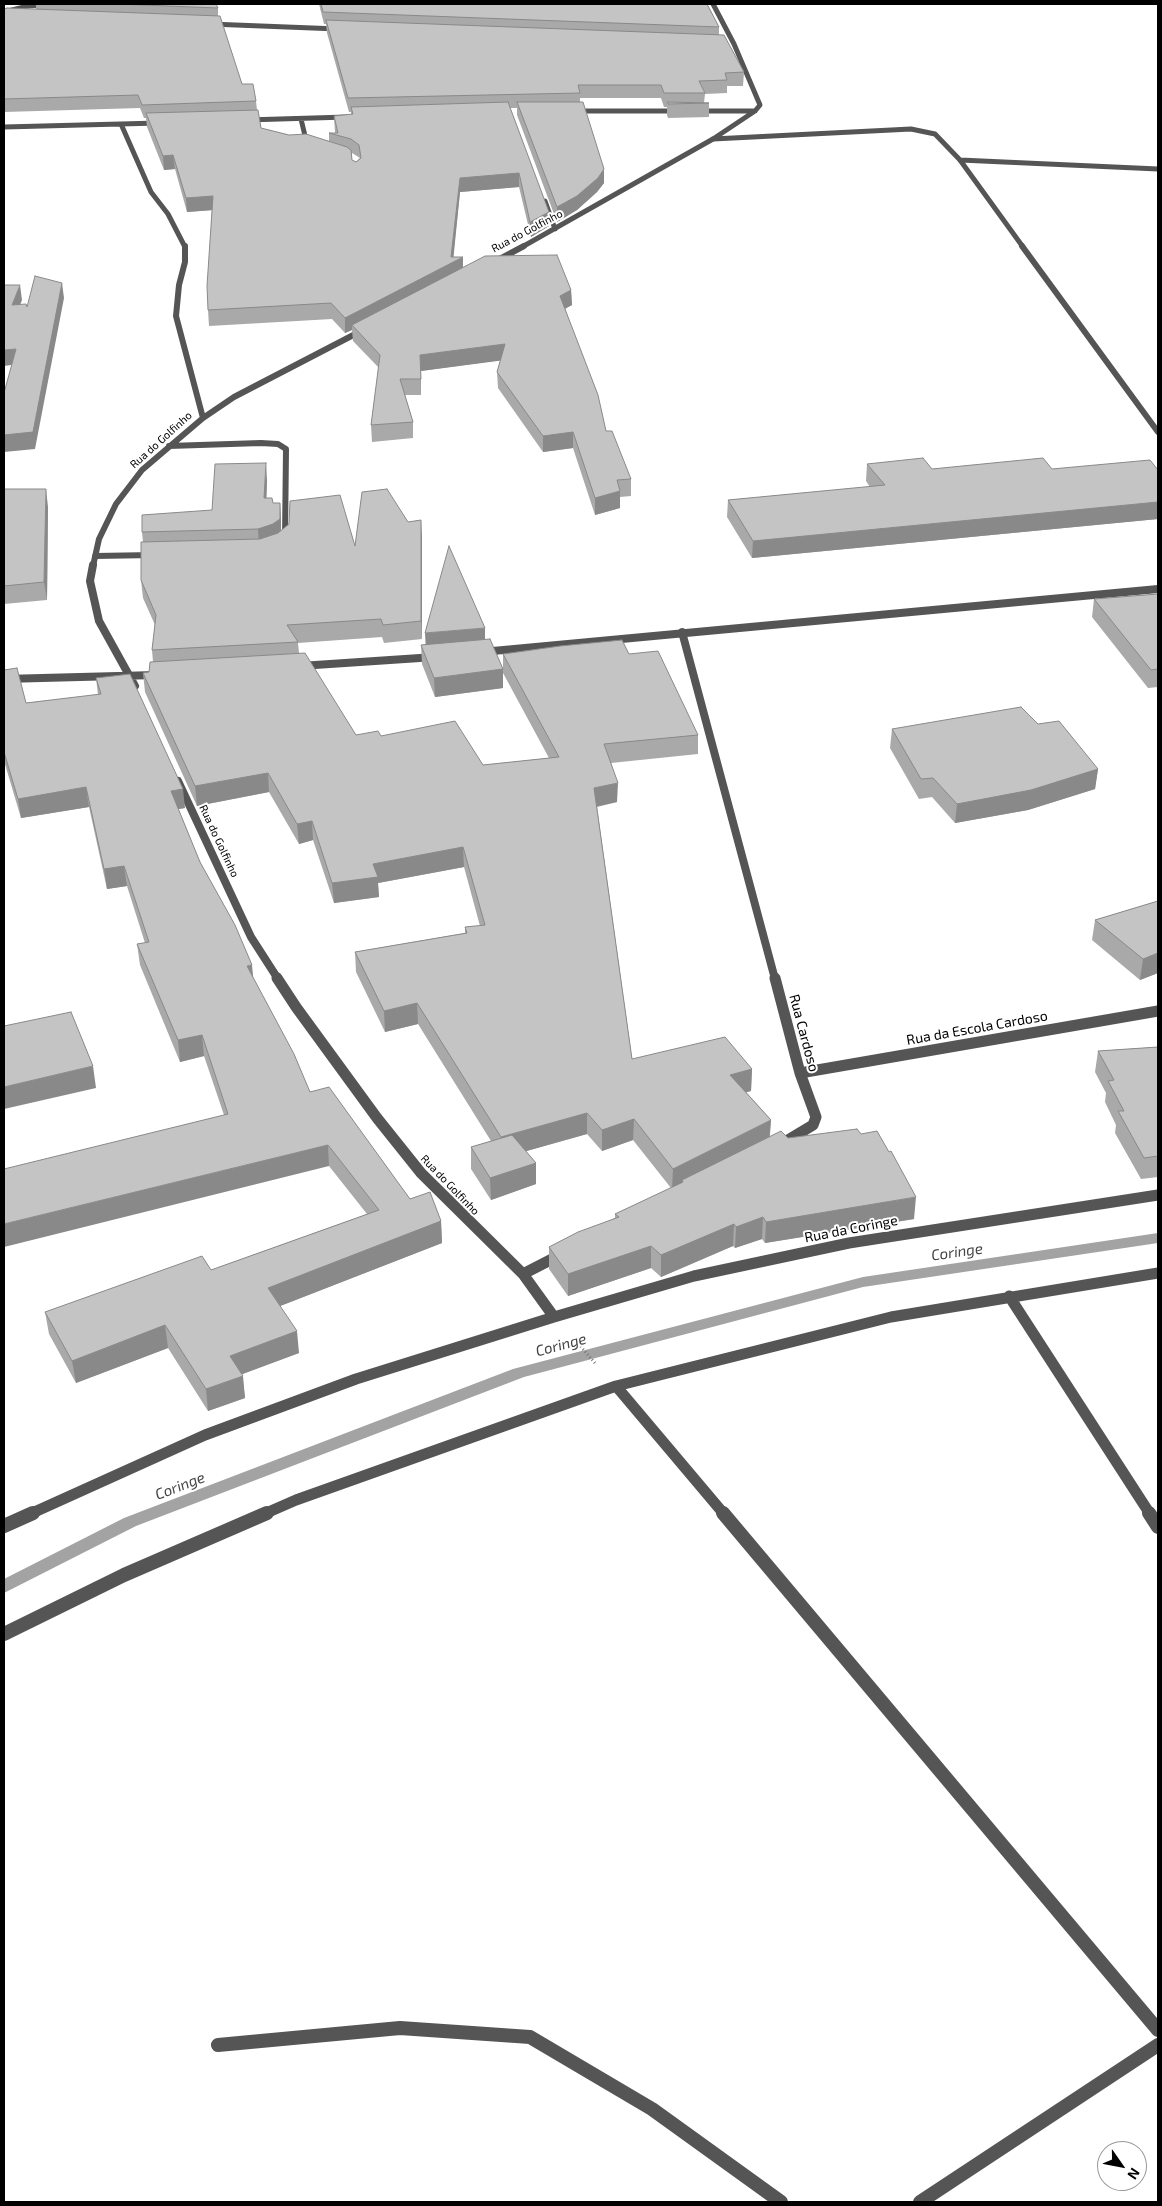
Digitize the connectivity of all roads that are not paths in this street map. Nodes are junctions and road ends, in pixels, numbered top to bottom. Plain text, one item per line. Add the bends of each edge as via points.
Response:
1 (57, 4) edge
2 (714, 5) edge
3 (705, 6) edge
4 (4, 12) edge
5 (4, 16) edge
6 (13, 17) edge
7 (205, 24) edge
8 (345, 29) edge
9 (724, 44) edge
10 (734, 44) junction
11 (569, 111) edge
12 (755, 111) junction
13 (358, 117) edge
14 (300, 119) junction
15 (241, 120) edge
16 (161, 123) edge
17 (121, 124) junction
18 (4, 127) edge
19 (713, 139) junction
20 (317, 148) edge
21 (960, 160) junction
22 (1158, 169) edge
23 (542, 193) edge
24 (555, 229) junction
25 (486, 266) edge
26 (373, 325) edge
27 (203, 418) junction
28 (1158, 432) edge
29 (169, 446) junction
30 (277, 546) edge
31 (163, 555) edge
32 (96, 556) junction
33 (1158, 589) edge
34 (682, 632) junction
35 (478, 652) edge
36 (448, 655) edge
37 (290, 667) edge
38 (161, 674) edge
39 (131, 676) junction
40 (4, 679) edge
41 (139, 694) edge
42 (175, 773) edge
43 (1158, 1011) edge
44 (800, 1073) junction
45 (777, 1146) edge
46 (1158, 1195) edge
47 (567, 1252) edge
48 (1158, 1273) edge
49 (523, 1274) junction
50 (1009, 1296) junction
51 (554, 1317) junction
52 (616, 1386) junction
53 (4, 1526) edge
54 (1158, 1527) edge
55 (4, 1634) edge
56 (1158, 2030) edge
57 (218, 2045) dead end
58 (1158, 2045) edge
59 (781, 2202) edge
60 (920, 2202) edge

1 - 4 street
2 - 3 street
2 - 10 street
5 - 6 street
7 - 8 street
9 - 10 street
10 - 12 street via 760,105
11 - 12 street
12 - 19 street, Rua do Golfinho
13 - 14 street
14 - 15 street
14 - 20 street via 306,140
16 - 17 street
17 - 18 street
17 - 27 street via 151,192 185,244 176,316
19 - 21 street via 912,129 935,134
19 - 24 street, Rua do Golfinho
21 - 22 street
21 - 28 street
23 - 24 street
24 - 25 street, Rua do Golfinho
26 - 27 street, Rua do Golfinho via 234,398
27 - 29 street, Rua do Golfinho
29 - 30 street via 261,443 278,444 286,450 286,539
29 - 32 street, Rua do Golfinho via 142,470 116,504 99,539
31 - 32 street
32 - 39 street, Rua do Golfinho via 90,581 99,622
33 - 34 street
34 - 35 street
34 - 44 street, Rua Cardoso
36 - 37 street
38 - 39 street
39 - 40 street
39 - 41 street, Rua do Golfinho
42 - 49 street, Rua do Golfinho via 251,937 296,1007 421,1173
43 - 44 street, Rua da Escola Cardoso
44 - 45 street, Rua Cardoso via 816,1118 813,1125
46 - 51 street, Rua da Coringe via 849,1244 694,1276
47 - 49 street
48 - 50 street
49 - 51 street, Rua do Golfinho
50 - 52 street via 890,1316
50 - 54 street
51 - 53 street, Rua da Coringe via 356,1378 214,1432
52 - 55 street via 296,1500 124,1575
52 - 56 street
57 - 59 street via 400,2028 530,2037 652,2109
58 - 60 street

